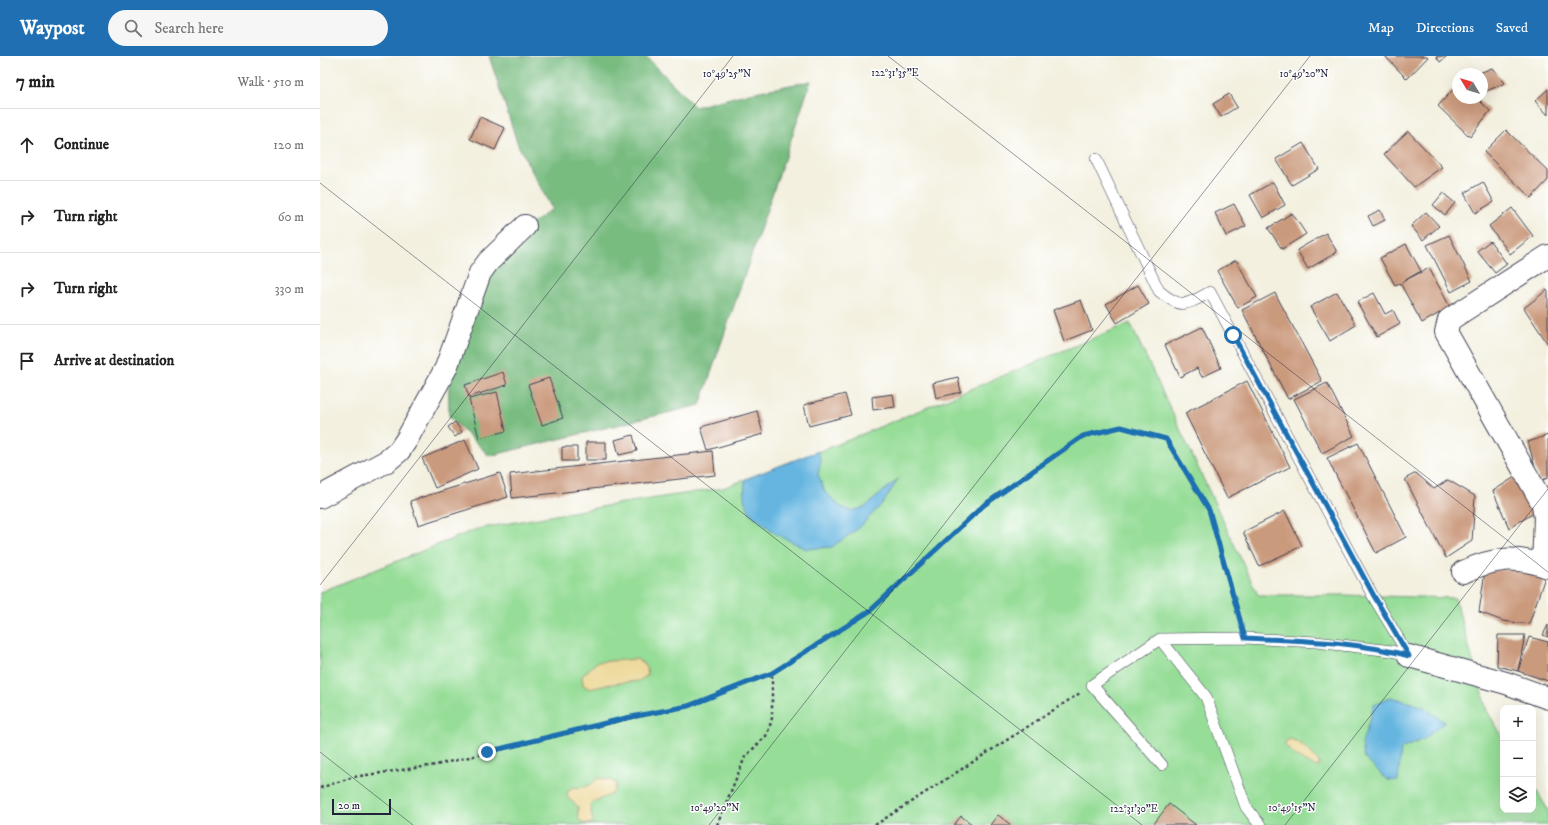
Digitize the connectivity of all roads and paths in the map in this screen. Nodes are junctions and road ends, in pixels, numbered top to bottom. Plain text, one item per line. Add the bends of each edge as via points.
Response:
1 (1096, 159) dead end
2 (525, 226) dead end
3 (1547, 258) edge
4 (320, 497) edge
5 (1545, 501) edge
6 (1545, 566) edge
7 (1463, 572) dead end
8 (1245, 638) junction
9 (1160, 639) junction
10 (1409, 656) junction
11 (772, 673) junction
12 (1092, 685) junction
13 (1548, 698) edge
14 (1162, 765) dead end
15 (320, 788) edge
16 (717, 825) edge
17 (875, 825) edge
18 (1260, 825) edge

1 - 10 lane via 1159,290 1173,302 1185,304 1210,292
2 - 4 street via 480,272 446,368 399,451 387,461
3 - 5 street via 1454,316 1449,320 1446,332
5 - 6 street
6 - 7 street via 1510,558
8 - 9 lane
8 - 10 lane via 1332,643 1392,651
8 - 11 path via 1209,510 1166,439 1121,427 1083,436 1059,452 984,505 870,611
9 - 12 lane
9 - 18 lane via 1206,697 1246,807
10 - 13 street via 1506,682
11 - 15 path via 688,706 626,718 436,765 353,777
11 - 16 path via 772,718 769,729 766,736 745,757
12 - 14 lane
12 - 17 path

